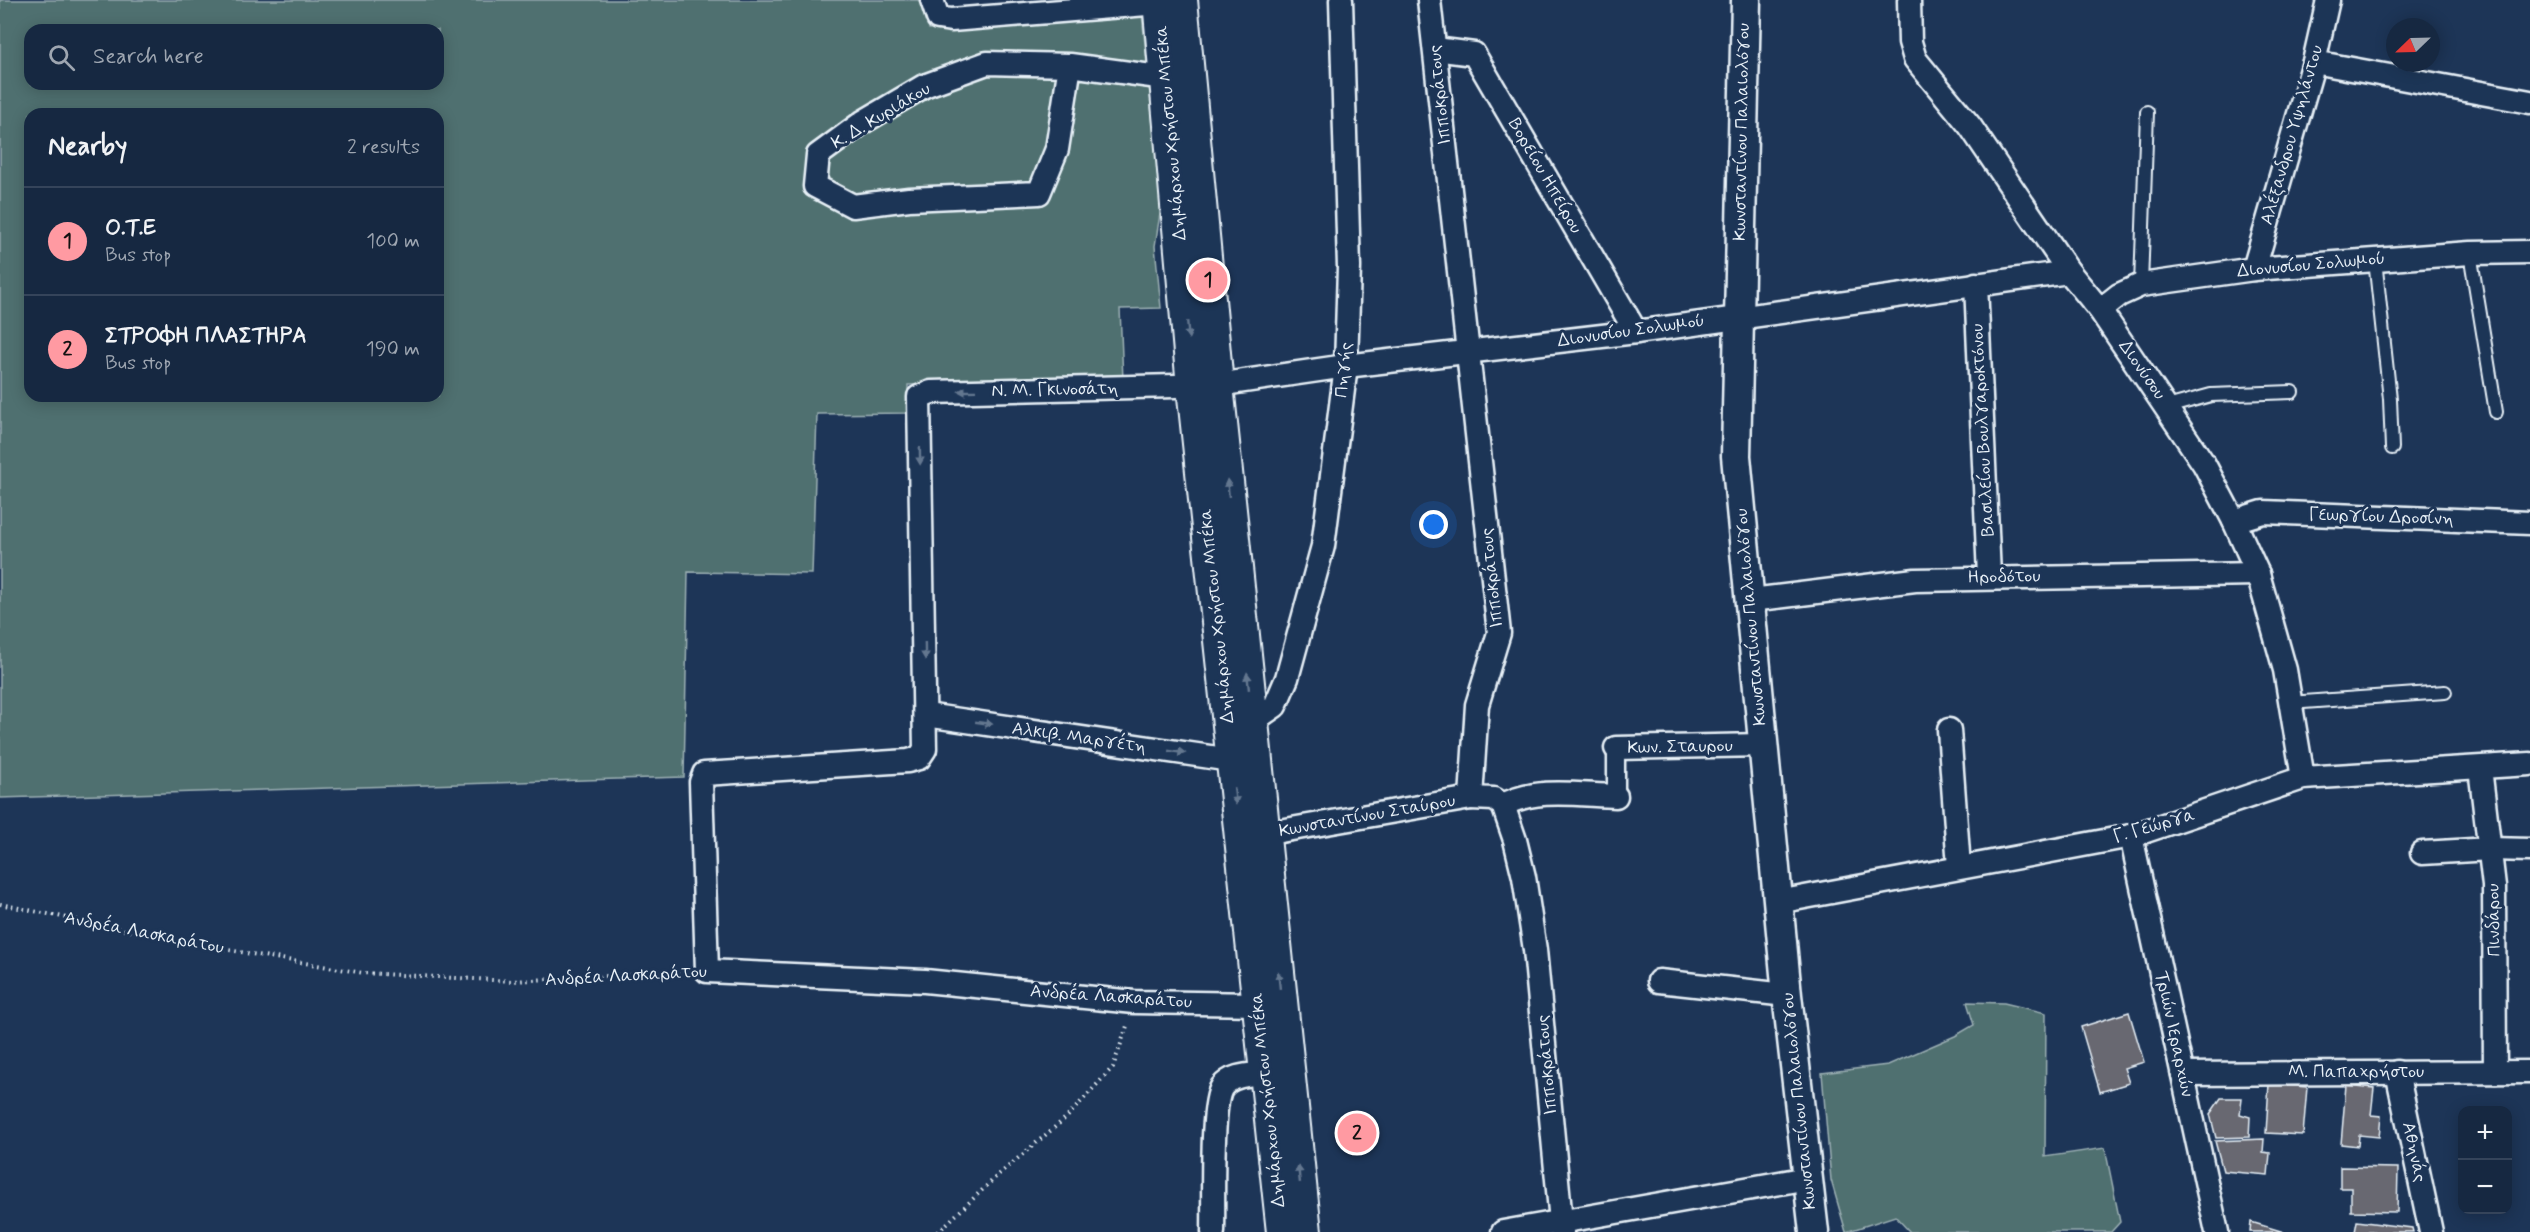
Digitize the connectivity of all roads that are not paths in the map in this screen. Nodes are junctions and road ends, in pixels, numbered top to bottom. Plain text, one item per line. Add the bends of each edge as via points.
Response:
1 (932, 0) edge
2 (1341, 0) edge
3 (1429, 0) edge
4 (1746, 0) edge
5 (1909, 0) edge
6 (2328, 0) edge
7 (1166, 1) edge
8 (1435, 49) junction
9 (2314, 62) junction
10 (1070, 64) junction
11 (1166, 78) junction
12 (2530, 102) edge
13 (2147, 112) dead end
14 (2530, 252) edge
15 (2470, 253) junction
16 (2376, 260) junction
17 (2254, 269) junction
18 (2069, 272) junction
19 (1976, 284) junction
20 (2141, 285) junction
21 (2100, 310) junction
22 (1738, 316) junction
23 (1636, 332) junction
24 (1467, 352) junction
25 (1346, 366) junction
26 (1205, 386) junction
27 (2292, 392) dead end
28 (2167, 407) junction
29 (2496, 412) dead end
30 (2392, 448) dead end
31 (2234, 521) junction
32 (2530, 523) edge
33 (2258, 574) junction
34 (1989, 576) junction
35 (1751, 600) junction
36 (2445, 692) dead end
37 (2289, 703) junction
38 (926, 715) junction
39 (1251, 716) junction
40 (1949, 730) dead end
41 (1763, 745) junction
42 (1616, 748) joint
43 (1232, 760) junction
44 (2530, 764) edge
45 (2480, 768) junction
46 (2303, 778) junction
47 (1616, 796) joint
48 (1471, 798) junction
49 (1503, 806) junction
50 (1263, 834) junction
51 (2131, 836) junction
52 (2490, 849) junction
53 (2530, 850) edge
54 (2422, 854) dead end
55 (1959, 867) junction
56 (1778, 902) junction
57 (1659, 981) dead end
58 (1787, 995) junction
59 (1258, 1004) junction
60 (2397, 1072) junction
61 (2495, 1072) junction
62 (2530, 1072) edge
63 (1266, 1073) junction
64 (2183, 1074) junction
65 (1808, 1178) junction
66 (1562, 1227) edge
67 (1213, 1232) edge
68 (1283, 1232) edge
69 (1305, 1232) edge
70 (1503, 1232) edge
71 (1814, 1232) edge
72 (2217, 1232) edge
73 (2431, 1232) edge

1 - 7 street via 938,18 951,20
2 - 25 street, Πηγής via 1349,267
3 - 8 street, Ιπποκράτους
4 - 22 street, Κωνσταντίνου Παλαιολόγου
5 - 18 street, Διονύσου via 1910,42 1915,59 1976,135
6 - 9 street, Αλέξανδρου Υψηλάντου
7 - 11 main road, Δημάρχου Χρήστου Μπέκα
7 - 26 main road, Δημάρχου Χρήστου Μπέκα
8 - 23 street, Βορείου Ηπείρου via 1474,54
8 - 24 street, Ιπποκράτους
9 - 12 street
9 - 17 street, Αλέξανδρου Υψηλάντου
10 - 10 street, Κ. Δ. Κυριάκου via 987,63 924,86 863,122 818,155 815,186 853,206 909,199 1039,193 1057,150
10 - 11 street, Κ. Δ. Κυριάκου
11 -> 26 main road, Δημάρχου Χρήστου Μπέκα
13 - 20 lane
14 - 15 street, Διονυσίου Σολωμού
15 - 16 street, Διονυσίου Σολωμού
15 - 29 lane
16 - 17 street, Διονυσίου Σολωμού
16 - 30 lane
17 - 20 street, Διονυσίου Σολωμού
18 - 19 street, Διονυσίου Σολωμού
18 - 21 street, Διονύσου
19 - 22 street, Διονυσίου Σολωμού
19 - 34 street, Βασιλείου Βουλγαροκτόνου
20 - 21 street, Διονυσίου Σολωμού
21 - 28 street, Διονύσου
22 - 23 street, Διονυσίου Σολωμού
22 - 35 street, Κωνσταντίνου Παλαιολόγου via 1736,456
23 - 24 street, Διονυσίου Σολωμού
24 - 25 street, Διονυσίου Σολωμού
24 - 48 street, Ιπποκράτους via 1499,633 1477,705
25 - 26 street, Διονυσίου Σολωμού
25 - 39 street, Πηγής via 1323,546 1287,678 1275,706 1262,715
26 -> 38 street, Ν. Μ. Γκινοσάτη via 931,392 918,397
39 -> 26 main road, Δημάρχου Χρήστου Μπέκα
26 - 43 main road, Δημάρχου Χρήστου Μπέκα
27 - 28 lane via 2211,395
28 - 31 street, Διονύσου via 2204,464
31 - 32 street, Γεωργίου Δροσίνη via 2263,512
31 - 33 street, Διονύσου
33 - 34 street, Ηροδότου
33 - 37 street, Διονύσου via 2285,670
34 - 35 street, Ηροδότου via 1915,580
35 - 41 street, Κωνσταντίνου Παλαιολόγου
36 - 37 lane
37 - 46 street, Διονύσου
38 -> 43 street, Αλκιβ. Μαργέτη
38 - 59 street, Ανδρέα Λασκαράτου via 925,749 919,758 908,761 704,774 701,782 707,971 924,981 1134,1002
39 - 50 main road, Δημάρχου Χρήστου Μπέκα
40 - 55 street
41 - 42 street, Κων. Σταυρου
41 - 56 street, Κωνσταντίνου Παλαιολόγου
42 - 47 street, Κων. Σταυρου
43 -> 59 main road, Δημάρχου Χρήστου Μπέκα
44 - 45 street, Γ. Γεώργα
45 - 46 street, Γ. Γεώργα
45 - 52 street, Πινδάρου
46 - 51 street, Γ. Γεώργα
47 - 49 street, Κων. Σταυρου via 1533,794
48 - 49 street via 1494,799
48 - 50 street, Κωνσταντίνου Σταύρου
49 - 66 street, Ιπποκράτους via 1515,840 1531,915
69 -> 50 main road, Δημάρχου Χρήστου Μπέκα
51 - 55 street, Γ. Γεώργα
51 - 64 street, Τριών Ιεραρχών
52 - 53 street
52 - 54 street
52 - 61 street, Πινδάρου via 2494,886
55 - 56 street, Γ. Γεώργα
56 - 58 street, Κωνσταντίνου Παλαιολόγου
57 - 58 street
58 - 65 street, Κωνσταντίνου Παλαιολόγου
59 - 63 main road, Δημάρχου Χρήστου Μπέκα
60 - 61 street, Μ. Παπαχρήστου
60 - 64 street, Μ. Παπαχρήστου
60 - 73 street, Αθηνάς
61 - 62 street, Μ. Παπαχρήστου
63 - 67 street via 1234,1078 1222,1088 1216,1109
63 - 68 main road, Δημάρχου Χρήστου Μπέκα
64 - 72 street, Τριών Ιεραρχών
65 - 66 street
65 - 71 street, Κωνσταντίνου Παλαιολόγου
66 - 70 street

